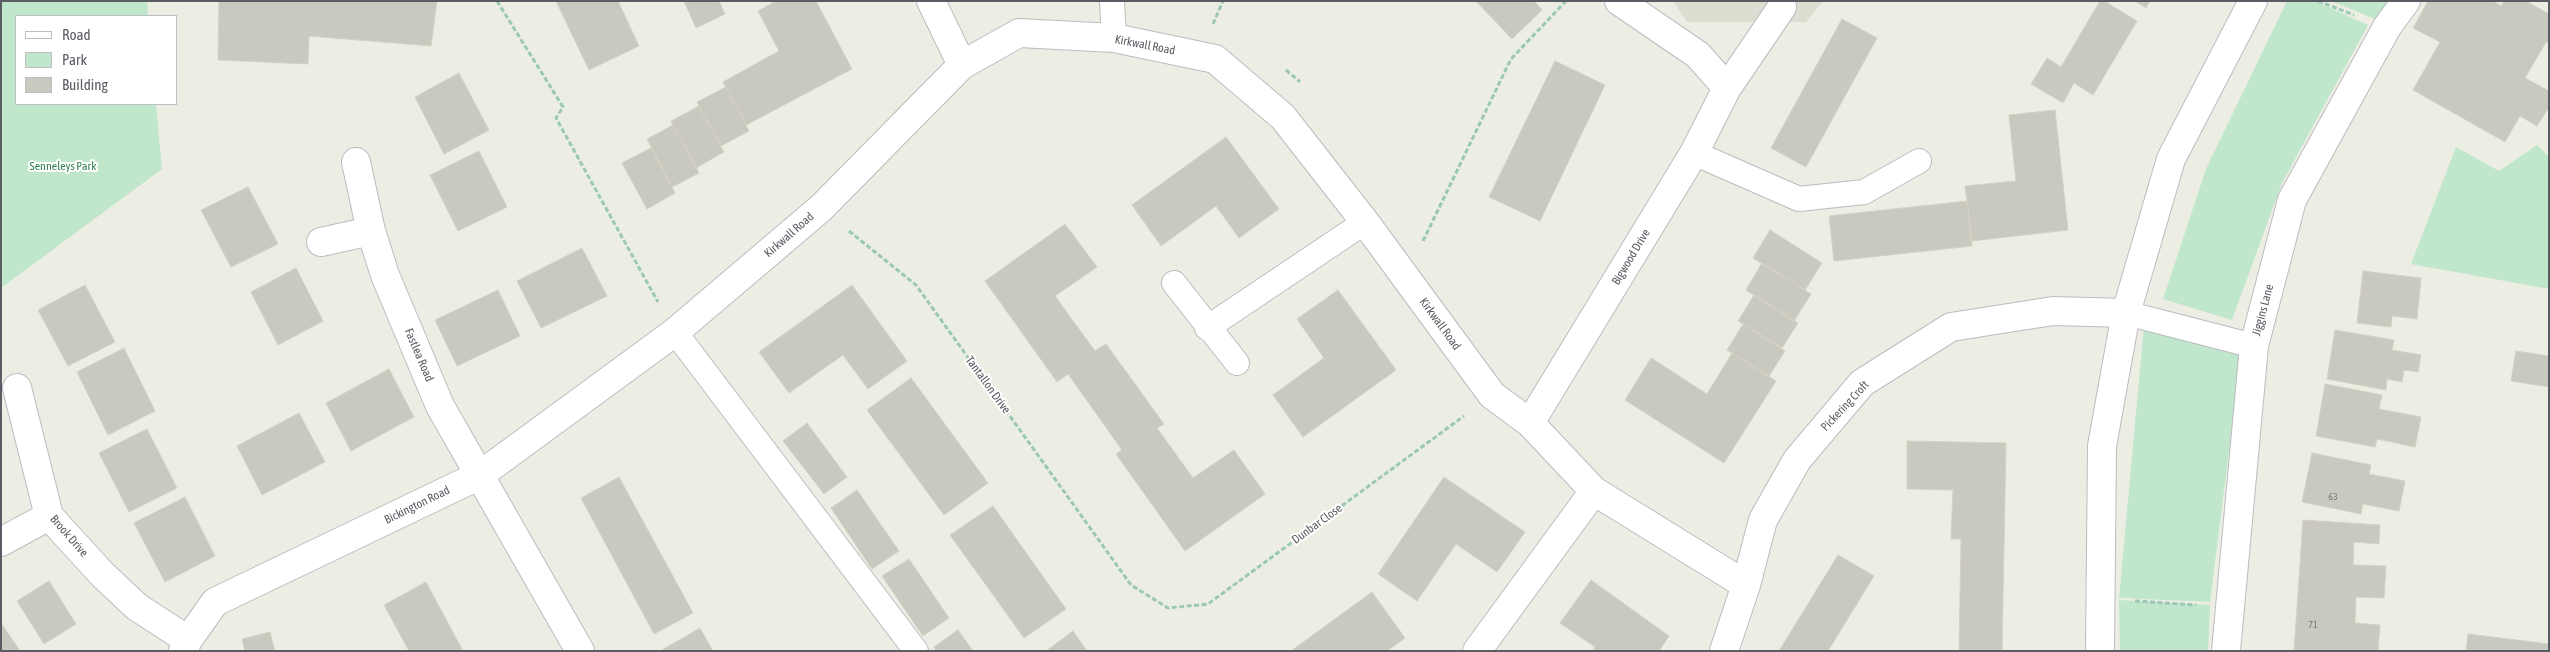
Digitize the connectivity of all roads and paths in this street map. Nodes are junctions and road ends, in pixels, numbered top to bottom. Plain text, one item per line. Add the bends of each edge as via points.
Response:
1 (497, 1) edge
2 (931, 1) edge
3 (1112, 1) edge
4 (1223, 1) edge
5 (1566, 1) edge
6 (1619, 1) edge
7 (2253, 1) edge
8 (2406, 1) edge
9 (1782, 6) dead end
10 (1211, 28) dead end
11 (1114, 38) junction
12 (962, 66) junction
13 (1727, 88) junction
14 (1694, 153) junction
15 (1919, 161) dead end
16 (356, 162) dead end
17 (821, 208) junction
18 (1365, 222) junction
19 (371, 231) junction
20 (321, 242) dead end
21 (1423, 242) dead end
22 (1174, 283) dead end
23 (2126, 313) junction
24 (1207, 328) junction
25 (675, 332) junction
26 (2254, 346) junction
27 (1237, 363) dead end
28 (17, 388) dead end
29 (1492, 395) junction
30 (1530, 423) junction
31 (480, 475) junction
32 (1594, 491) junction
33 (49, 516) junction
34 (1, 542) edge
35 (1131, 585) joint
36 (1746, 585) junction
37 (2101, 598) junction
38 (2229, 607) junction
39 (185, 646) edge
40 (580, 651) edge
41 (916, 651) edge
42 (1477, 651) edge
43 (1724, 651) edge
44 (2100, 651) edge
45 (2226, 651) edge

1 - 25 path via 563,107 556,118
2 - 12 street
3 - 11 lane
4 - 10 path
5 - 21 path via 1511,59
6 - 13 street via 1698,55
7 - 23 street via 2171,159
8 - 26 street, Jiggins Lane via 2387,27 2292,200
9 - 13 street, Bigwood Drive
11 - 12 street, Kirkwall Road via 1019,33
11 - 18 street, Kirkwall Road via 1216,59 1283,118
12 - 17 street, Kirkwall Road
13 - 14 street, Bigwood Drive
14 - 15 lane via 1799,199 1864,192
14 - 30 street, Bigwood Drive
16 - 19 street, Fastlea Road
17 - 25 street, Kirkwall Road
17 - 35 path, Tantallon Drive via 916,285
18 - 24 lane
18 - 29 street, Kirkwall Road
19 - 20 street
19 - 31 street, Fastlea Road via 385,275 440,406
22 - 24 lane
23 - 26 lane
23 - 36 street, Pickering Croft via 2053,311 1951,327 1862,383 1797,460 1763,520
23 - 37 street via 2102,446
24 - 27 lane
25 - 31 street, Kirkwall Road
25 - 41 lane
26 - 38 street, Jiggins Lane
28 - 33 street, Brook Drive
29 - 30 street, Kirkwall Road
29 - 35 path, Dunbar Close via 1208,604 1168,608
30 - 32 street, Kirkwall Road
31 - 39 street, Bickington Road via 215,602
31 - 40 street
32 - 36 street, Kirkwall Road
32 - 42 street
33 - 34 street
33 - 39 street, Brook Drive via 137,607
36 - 43 street, Pickering Croft
37 - 38 path
37 - 44 street
38 - 45 street, Jiggins Lane

